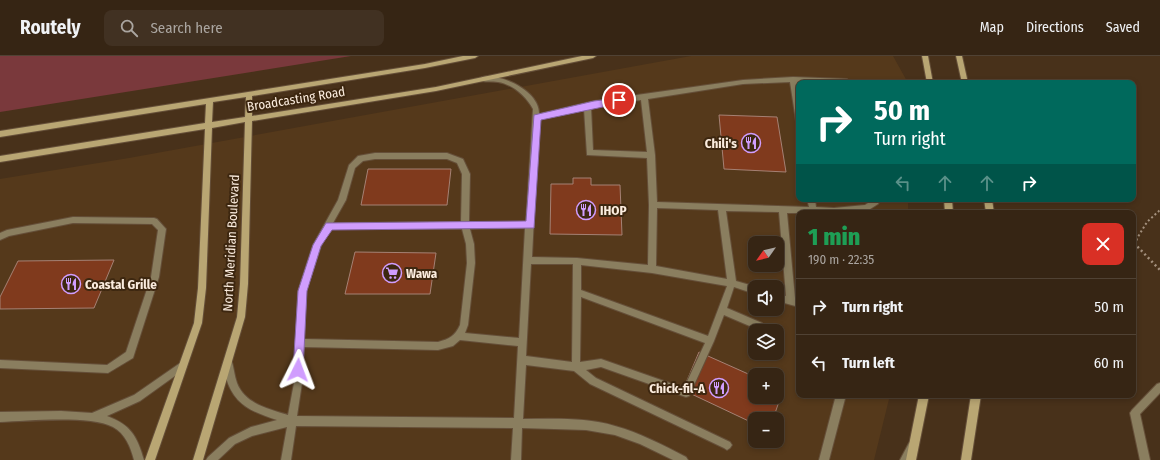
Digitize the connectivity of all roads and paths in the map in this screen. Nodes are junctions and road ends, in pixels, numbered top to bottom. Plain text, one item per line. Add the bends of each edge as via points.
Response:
1 (475, 56) edge
2 (594, 56) edge
3 (925, 56) edge
4 (959, 56) edge
5 (484, 79) junction
6 (792, 79) junction
7 (818, 80) edge
8 (929, 80) edge
9 (964, 80) edge
10 (249, 94) junction
11 (644, 97) junction
12 (210, 100) junction
13 (796, 103) edge
14 (587, 106) junction
15 (537, 118) junction
16 (249, 119) junction
17 (208, 126) junction
18 (0, 134) edge
19 (651, 155) junction
20 (0, 159) edge
21 (875, 202) edge
22 (653, 205) junction
23 (722, 208) junction
24 (783, 210) junction
25 (796, 210) edge
26 (850, 210) edge
27 (1160, 210) edge
28 (530, 225) junction
29 (329, 226) junction
30 (465, 226) junction
31 (0, 237) edge
32 (1136, 240) edge
33 (1136, 245) edge
34 (528, 260) junction
35 (577, 261) junction
36 (652, 269) junction
37 (1160, 270) edge
38 (732, 283) junction
39 (748, 288) edge
40 (577, 292) junction
41 (784, 299) edge
42 (795, 302) edge
43 (722, 310) junction
44 (754, 324) edge
45 (458, 336) junction
46 (710, 340) junction
47 (523, 342) junction
48 (300, 343) junction
49 (228, 359) junction
50 (522, 360) junction
51 (0, 364) edge
52 (183, 365) junction
53 (576, 367) junction
54 (1160, 387) edge
55 (840, 398) edge
56 (923, 398) edge
57 (976, 398) edge
58 (0, 417) edge
59 (92, 417) junction
60 (292, 421) junction
61 (518, 422) junction
62 (915, 440) junction
63 (727, 445) dead end
64 (139, 460) edge
65 (150, 460) edge
66 (198, 460) edge
67 (211, 460) edge
68 (286, 460) edge
69 (516, 460) edge
70 (683, 460) edge
71 (824, 460) edge
72 (905, 460) edge
73 (911, 460) edge
74 (966, 460) edge
75 (1145, 460) edge

1 - 10 main road, Broadcasting Road
2 - 5 main road, Broadcasting Road
3 - 8 main road
4 - 9 main road
5 - 15 lane via 500,80 520,90 534,104
5 - 16 main road, Broadcasting Road
6 - 7 lane
6 - 11 lane via 743,82
6 - 13 lane
10 - 12 main road, Broadcasting Road
10 - 16 main road, North Meridian Boulevard
11 - 14 lane
11 - 19 lane
12 - 17 main road, North Meridian Boulevard
12 - 18 main road, Broadcasting Road
14 - 15 lane
14 - 19 lane via 590,153
15 - 28 lane
16 - 17 main road, Broadcasting Road
16 - 49 main road, North Meridian Boulevard via 244,284 241,317
17 - 20 main road, Broadcasting Road
17 - 52 main road, North Meridian Boulevard via 202,288 198,324
19 - 22 lane
21 - 26 lane via 867,208
22 - 23 lane
22 - 36 lane
23 - 24 lane
23 - 38 lane
24 - 25 lane
24 - 42 lane
27 - 32 path via 1147,222
28 - 30 lane
28 - 34 lane
29 - 30 lane
29 - 30 lane via 342,200 352,167 362,158 375,156 447,156 460,161 466,174
29 - 48 lane via 317,245 302,291
30 - 45 lane via 470,244 471,263 464,325
31 - 51 lane via 7,233 73,220 154,221 162,229 155,277 130,355 108,369
33 - 37 path
34 - 35 lane
34 - 47 lane
35 - 36 lane
35 - 40 lane
36 - 38 lane
38 - 39 lane
38 - 43 lane
40 - 46 lane
40 - 53 lane
41 - 42 lane
43 - 44 lane
43 - 46 lane
45 - 47 lane
45 - 48 lane via 450,343 438,346
46 - 53 lane via 686,393 601,363
47 - 50 lane
48 - 60 lane via 298,383
49 - 60 lane via 229,376 234,389 245,402 258,411
49 - 66 main road, North Meridian Boulevard
50 - 53 lane
50 - 61 lane
52 - 59 lane via 137,398
52 - 65 main road, North Meridian Boulevard
53 - 63 lane via 593,381
54 - 75 lane via 1134,413
55 - 71 lane
56 - 62 main road
57 - 74 main road
58 - 59 lane
59 - 64 lane via 117,424 130,436
60 - 61 lane
60 - 67 lane via 251,432 232,441
60 - 68 lane
61 - 69 lane
61 - 70 lane via 586,425 615,430
62 - 72 lane
62 - 73 main road

